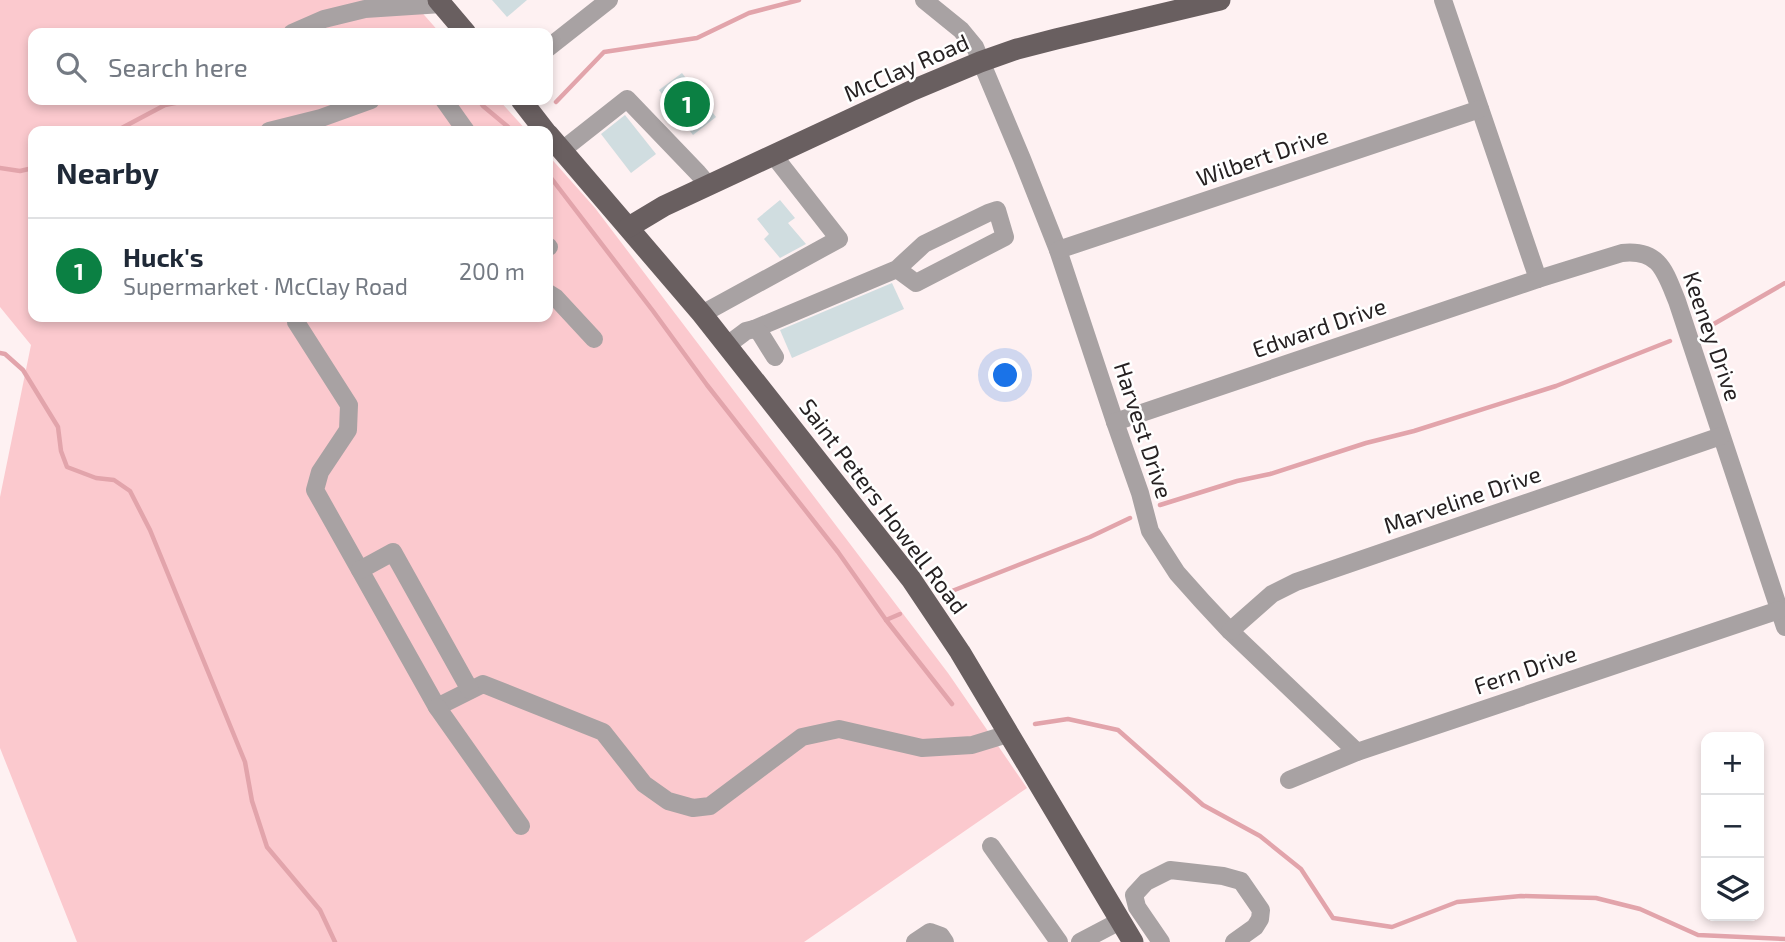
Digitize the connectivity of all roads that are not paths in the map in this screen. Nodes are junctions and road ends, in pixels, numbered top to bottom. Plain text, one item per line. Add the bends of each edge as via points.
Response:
1 (609, 0) edge
2 (924, 0) edge
3 (1220, 0) edge
4 (1443, 0) edge
5 (440, 2) edge
6 (303, 28) edge
7 (462, 28) edge
8 (553, 44) edge
9 (980, 62) junction
10 (361, 105) edge
11 (448, 105) edge
12 (525, 105) edge
13 (1480, 109) junction
14 (323, 125) edge
15 (462, 126) edge
16 (541, 126) edge
17 (553, 138) edge
18 (553, 141) edge
19 (774, 156) junction
20 (709, 187) junction
21 (629, 227) junction
22 (1058, 250) junction
23 (897, 269) junction
24 (1538, 279) junction
25 (553, 296) edge
26 (702, 314) junction
27 (296, 322) edge
28 (754, 329) junction
29 (594, 338) dead end
30 (726, 346) junction
31 (775, 357) dead end
32 (1115, 422) junction
33 (1721, 436) junction
34 (360, 570) junction
35 (1779, 610) junction
36 (1785, 627) edge
37 (1230, 631) junction
38 (470, 690) junction
39 (437, 707) junction
40 (1008, 734) junction
41 (1357, 752) junction
42 (1289, 780) dead end
43 (521, 826) dead end
44 (991, 846) dead end
45 (1119, 921) junction
46 (915, 942) edge
47 (946, 942) edge
48 (1059, 942) edge
49 (1080, 942) edge
50 (1133, 942) edge
51 (1161, 942) edge
52 (1234, 942) edge

1 - 8 street
2 - 9 street, Harvest Drive via 961,30
3 - 9 main road, McClay Road via 1056,38
4 - 13 street
5 - 6 street via 365,9
5 - 7 main road
9 - 19 main road, McClay Road
9 - 22 street, Harvest Drive
10 - 14 street
11 - 15 street
12 - 16 main road, Saint Peters Howell Road
13 - 22 street, Wilbert Drive
13 - 24 street
17 - 20 street via 627,99
18 - 21 main road, Saint Peters Howell Road
19 - 20 main road, McClay Road
19 - 26 street via 839,239
20 - 21 main road, McClay Road
21 - 26 main road, Saint Peters Howell Road
22 - 32 street, Harvest Drive
23 - 23 street via 916,283 1006,237 997,211 924,244
23 - 28 street
24 - 32 street, Edward Drive
24 - 33 street, Keeney Drive via 1622,253 1644,254 1656,261 1677,301
25 - 29 street
26 - 30 main road, Saint Peters Howell Road
27 - 34 street via 349,405 348,430 320,472 315,490
28 - 30 street
28 - 31 street
30 - 40 main road, Saint Peters Howell Road via 911,579
32 - 37 street, Harvest Drive via 1150,531 1177,573
33 - 35 street, Keeney Drive
33 - 37 street, Marveline Drive via 1296,582 1272,594
34 - 38 street via 393,552
34 - 39 street
35 - 36 street, Keeney Drive
35 - 41 street, Fern Drive
37 - 41 street, Harvest Drive
38 - 39 street
38 - 40 street via 482,684 603,732 644,784 668,801 693,808 710,806 802,737 839,729 922,748 972,745
39 - 43 street
40 - 45 main road, Saint Peters Howell Road
41 - 42 street, Fern Drive
44 - 48 street
45 - 49 street
45 - 50 main road, Saint Peters Howell Road
46 - 47 street via 930,932
51 - 52 street via 1134,895 1146,882 1170,870 1241,881 1261,910 1260,919

